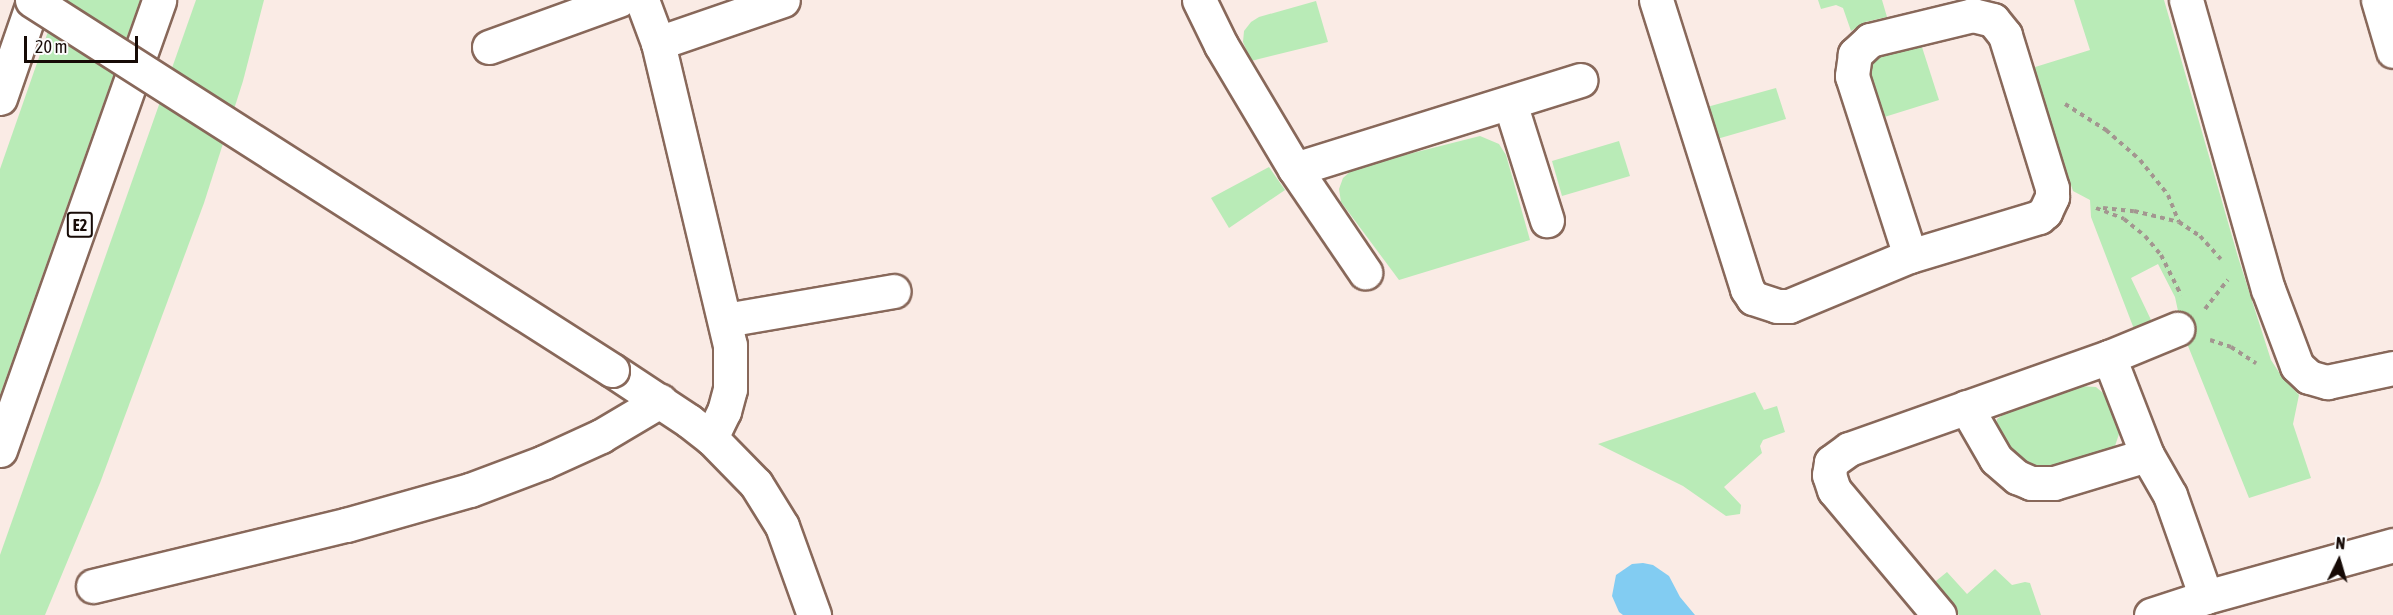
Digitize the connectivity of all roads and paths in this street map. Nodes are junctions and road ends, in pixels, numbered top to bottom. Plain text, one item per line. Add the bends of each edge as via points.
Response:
1 (33, 0) edge
2 (159, 0) edge
3 (619, 0) edge
4 (642, 0) edge
5 (783, 0) edge
6 (1656, 0) edge
7 (2186, 0) edge
8 (2378, 0) edge
9 (1206, 1) edge
10 (658, 43) junction
11 (489, 47) dead end
12 (2393, 51) edge
13 (1580, 80) dead end
14 (0, 98) edge
15 (1510, 103) junction
16 (2026, 103) junction
17 (1295, 168) junction
18 (2049, 206) junction
19 (1547, 220) dead end
20 (2179, 222) junction
21 (1910, 256) junction
22 (2248, 267) junction
23 (1365, 272) dead end
24 (894, 291) dead end
25 (726, 321) junction
26 (2177, 329) joint
27 (2109, 357) junction
28 (2393, 368) edge
29 (660, 401) junction
30 (1966, 407) junction
31 (711, 438) junction
32 (0, 450) edge
33 (2147, 455) junction
34 (2393, 545) edge
35 (93, 586) dead end
36 (2206, 597) junction
37 (814, 615) edge
38 (1940, 615) edge
39 (2151, 615) edge

1 - 14 main road
1 - 29 main road, bridge
2 - 32 main road, E2
3 - 11 main road
4 - 10 main road
5 - 10 main road
6 - 21 main road via 1747,289 1754,298 1764,304 1788,306
7 - 22 main road
8 - 12 main road
9 - 17 main road via 1221,45
10 - 25 main road
13 - 15 main road
15 - 17 main road
15 - 19 main road
16 - 18 main road via 2052,188
16 - 20 path via 2059,102 2106,130 2158,181
16 - 21 main road via 2006,35 1993,20 1973,15 1870,40 1862,46 1852,65 1852,76
17 - 23 main road
18 - 20 path via 2134,211
18 - 21 main road via 2039,217
20 - 22 path via 2192,229 2226,265
22 - 26 path
22 - 28 main road via 2275,310 2301,371 2315,379 2333,382
24 - 25 main road
25 - 31 main road via 730,389
26 - 27 main road
27 - 30 main road
27 - 33 main road
29 - 31 main road
29 - 35 main road via 601,436 470,490 346,525
30 - 33 main road via 1996,459 2031,483 2054,483
30 - 38 main road via 1849,449 1836,457 1829,469 1834,490
31 - 37 main road via 771,504
33 - 36 main road via 2170,495
34 - 36 main road
36 - 39 main road

